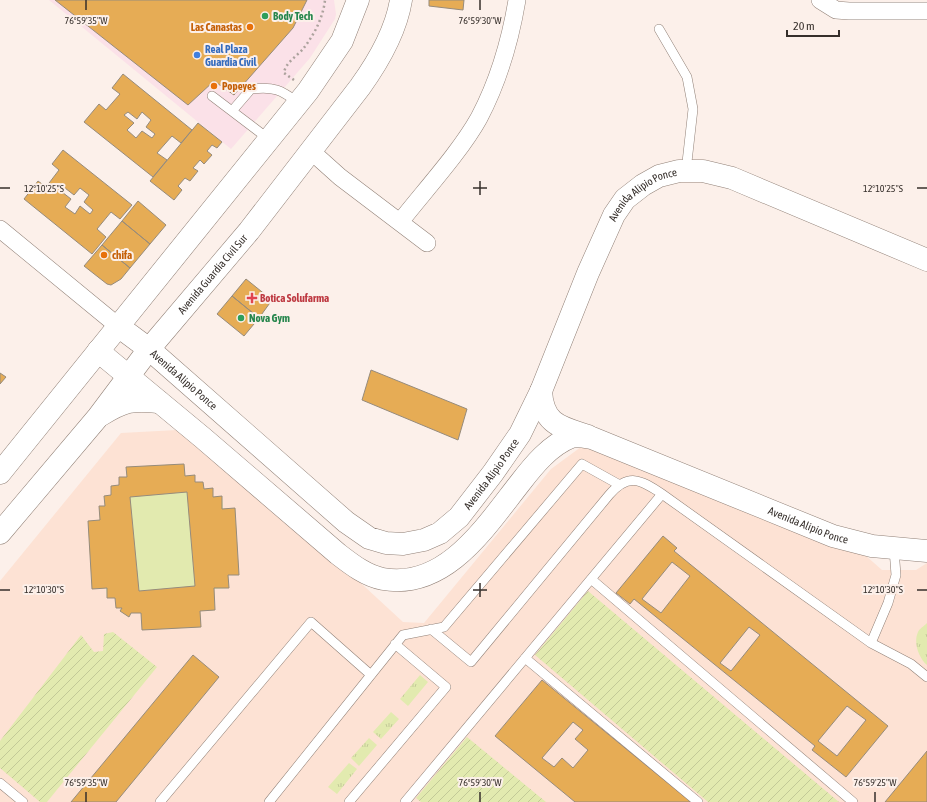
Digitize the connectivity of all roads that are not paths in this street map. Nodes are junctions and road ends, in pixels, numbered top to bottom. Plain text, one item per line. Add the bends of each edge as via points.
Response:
1 (358, 0) edge
2 (401, 0) edge
3 (517, 0) edge
4 (820, 0) edge
5 (918, 7) edge
6 (659, 29) dead end
7 (212, 96) dead end
8 (303, 97) junction
9 (232, 111) junction
10 (270, 140) junction
11 (311, 151) junction
12 (686, 171) junction
13 (400, 222) junction
14 (0, 229) edge
15 (427, 243) dead end
16 (927, 260) edge
17 (118, 326) junction
18 (149, 349) junction
19 (98, 351) junction
20 (128, 376) junction
21 (541, 392) junction
22 (159, 402) junction
23 (98, 417) junction
24 (592, 438) junction
25 (0, 473) edge
26 (618, 484) junction
27 (662, 494) junction
28 (0, 533) edge
29 (894, 549) junction
30 (927, 551) edge
31 (591, 579) junction
32 (431, 629) junction
33 (871, 643) junction
34 (395, 644) junction
35 (525, 658) junction
36 (371, 675) junction
37 (927, 677) edge
38 (0, 783) edge
39 (23, 802) edge
40 (160, 802) edge
41 (269, 802) edge
42 (350, 802) edge
43 (405, 802) edge
44 (698, 802) edge
45 (853, 802) edge

1 - 8 main road via 342,42
2 - 11 main road, Avenida Guardia Civil Sur via 385,48 372,70
3 - 13 street via 506,54 478,119 461,145
4 - 5 street via 842,11
6 - 12 lane via 687,77 693,109
7 - 9 lane
8 - 9 lane via 268,87 251,88
8 - 10 main road
9 - 10 lane
10 - 17 main road
11 - 13 street via 340,177
11 - 18 main road, Avenida Guardia Civil Sur via 249,231
12 - 16 main road, Avenida Alipio Ponce via 703,171 732,178
12 - 21 main road, Avenida Alipio Ponce via 659,176 643,185 625,199 614,215
13 - 15 street
14 - 17 street, Avenida Alipio Ponce
17 - 18 main road, Avenida Alipio Ponce
17 - 19 main road
18 - 20 main road, Avenida Guardia Civil Sur
18 - 21 main road, Avenida Alipio Ponce via 346,522 369,538 386,543 403,544 424,540 440,533 458,517 494,473 520,434
19 - 20 main road, Avenida Alipio Ponce
19 - 25 main road
20 - 22 main road, Avenida Alipio Ponce
20 - 23 main road, Avenida Guardia Civil Sur
21 - 24 main road via 542,406 547,417 558,426
22 - 23 main road via 137,400 118,404
22 - 24 main road, Avenida Alipio Ponce via 338,554 362,571 382,579 412,579 433,572 464,550 539,460 558,444 572,437
23 - 28 main road, Avenida Guardia Civil Sur
24 - 29 main road, Avenida Alipio Ponce via 833,536
26 - 27 lane via 631,480 641,482
26 - 32 lane via 582,464 444,626
26 - 32 lane via 471,662
27 - 31 lane
27 - 33 lane
29 - 30 main road, Avenida Alipio Ponce
29 - 33 lane via 896,575 888,603
31 - 35 lane
31 - 45 lane
32 - 34 lane via 403,636
33 - 37 lane via 910,664
34 - 36 lane
34 - 42 lane via 446,687
35 - 43 lane
35 - 44 lane
36 - 40 lane via 310,622
36 - 41 lane
38 - 39 lane

